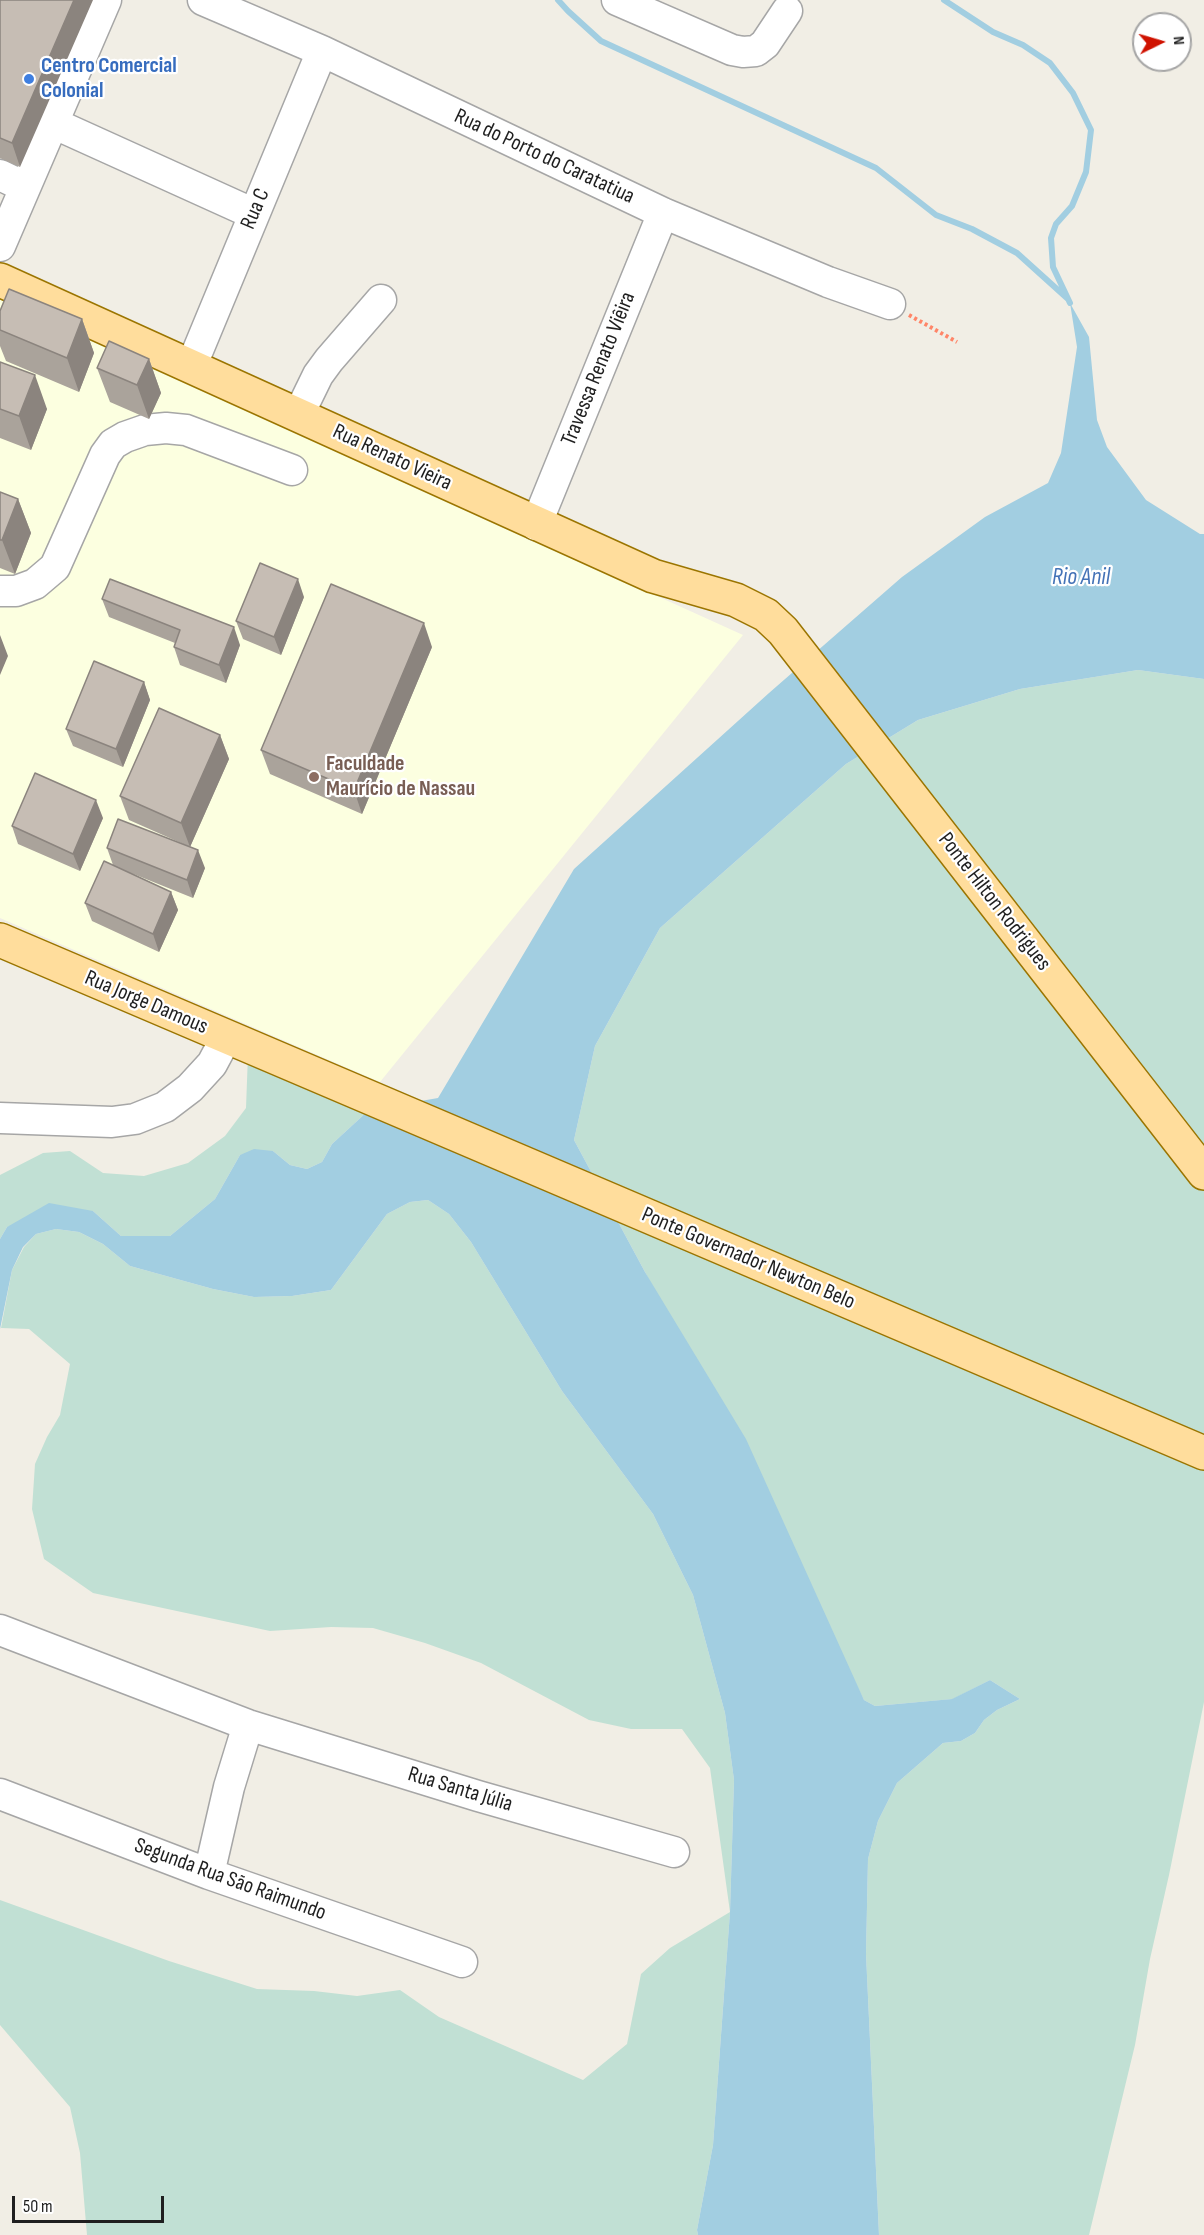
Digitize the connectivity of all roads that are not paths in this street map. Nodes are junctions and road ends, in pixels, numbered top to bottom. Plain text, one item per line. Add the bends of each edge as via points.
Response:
1 (106, 0) edge
2 (203, 0) edge
3 (617, 0) edge
4 (787, 10) dead end
5 (322, 51) junction
6 (54, 123) junction
7 (13, 181) edge
8 (663, 213) junction
9 (254, 214) junction
10 (0, 246) edge
11 (0, 280) edge
12 (381, 300) dead end
13 (890, 304) road end
14 (191, 367) junction
15 (298, 416) junction
16 (292, 470) dead end
17 (536, 525) junction
18 (0, 591) edge
19 (783, 632) joint
20 (0, 940) edge
21 (227, 1036) junction
22 (293, 1065) joint
23 (0, 1118) edge
24 (1204, 1173) edge
25 (1204, 1453) edge
26 (0, 1630) edge
27 (248, 1725) junction
28 (0, 1794) edge
29 (674, 1852) dead end
30 (209, 1874) junction
31 (462, 1962) dead end

1 - 6 street
2 - 5 street, Rua do Porto do Caratatiua
3 - 4 street via 743,52 756,51 765,44
5 - 8 street, Rua do Porto do Caratatiua
5 - 9 street, Rua C
6 - 7 street
6 - 9 street
7 - 10 street
8 - 13 street, Rua do Porto do Caratatiua
8 - 17 street, Travessa Renato Viêira
9 - 14 street, Rua C
11 - 14 main road, Rua Renato Vieira
12 - 15 street via 328,360
14 - 15 main road, Rua Renato Vieira
15 - 17 main road, Rua Renato Vieira
16 - 18 street via 186,430 145,430 125,437 112,444 105,455 55,567 35,584 16,591
17 - 19 main road, Rua Renato Vieira via 653,576 736,600 766,615
19 - 24 main road, Ponte Hilton Rodrigues
20 - 21 main road, Rua Jorge Damous
21 - 22 main road, Rua Jorge Damous
21 - 23 street via 212,1064 190,1088 165,1107 135,1119 112,1122
22 - 25 main road, Ponte Governador Newton Belo
26 - 27 street, Rua Santa Júlia
27 - 29 street, Rua Santa Júlia
27 - 30 street
28 - 30 street, Segunda Rua São Raimundo
30 - 31 street, Segunda Rua São Raimundo

